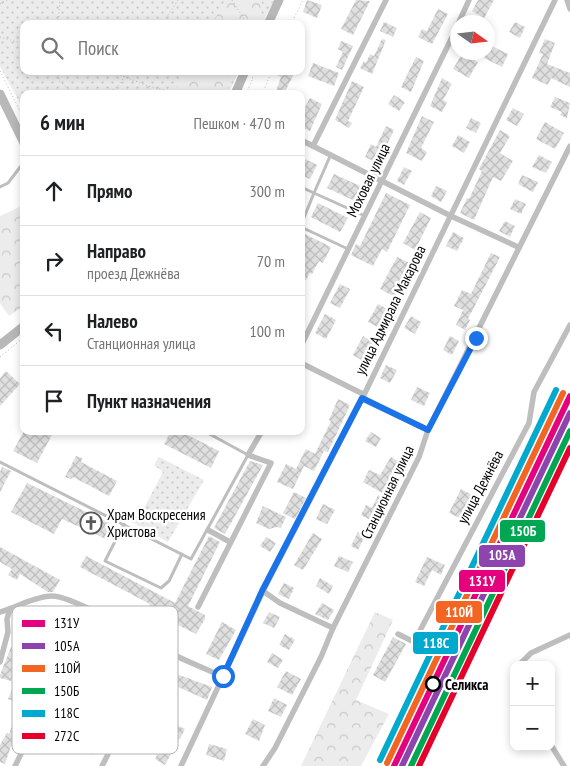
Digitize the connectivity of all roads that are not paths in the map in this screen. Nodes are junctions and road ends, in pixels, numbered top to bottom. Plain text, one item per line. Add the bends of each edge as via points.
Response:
1 (279, 0) edge
2 (386, 0) edge
3 (469, 0) edge
4 (555, 0) edge
5 (567, 0) edge
6 (570, 9) edge
7 (462, 15) edge
8 (270, 20) edge
9 (450, 40) edge
10 (245, 75) edge
11 (237, 90) edge
12 (0, 94) edge
13 (20, 135) edge
14 (305, 142) edge
15 (313, 146) junction
16 (570, 146) edge
17 (331, 154) junction
18 (20, 167) edge
19 (382, 180) junction
20 (0, 187) edge
21 (305, 189) edge
22 (314, 193) junction
23 (305, 216) edge
24 (365, 216) junction
25 (450, 216) junction
26 (305, 228) edge
27 (518, 247) junction
28 (348, 249) junction
29 (570, 325) edge
30 (20, 329) edge
31 (305, 338) edge
32 (0, 345) edge
33 (305, 365) edge
34 (362, 396) junction
35 (428, 430) junction
36 (212, 435) edge
37 (260, 435) edge
38 (248, 454) junction
39 (0, 462) edge
40 (124, 524) junction
41 (208, 530) junction
42 (230, 542) junction
43 (182, 554) junction
44 (262, 591) junction
45 (16, 606) edge
46 (82, 606) edge
47 (198, 607) dead end
48 (10, 609) joint
49 (0, 612) edge
50 (0, 626) edge
51 (333, 628) junction
52 (8, 632) junction
53 (398, 634) dead end
54 (570, 636) edge
55 (178, 656) edge
56 (523, 661) edge
57 (0, 662) edge
58 (223, 676) junction
59 (555, 751) edge
60 (21, 754) edge
61 (108, 754) edge
62 (15, 766) edge
63 (102, 766) edge
64 (181, 766) edge
65 (263, 766) edge
66 (564, 766) edge

1 - 8 main road
2 - 15 street
3 - 7 street, Моховая улица
4 - 25 street, улица Адмирала Макарова
5 - 6 street
9 - 19 street, Моховая улица
10 - 11 main road
12 - 13 main road
14 - 15 street
15 - 17 street
16 - 27 street, Станционная улица
17 - 19 street
17 - 22 lane
18 - 20 lane via 8,183
19 - 24 street, Моховая улица
19 - 25 street
21 - 22 lane
22 - 23 lane
22 - 24 lane
24 - 28 street, Моховая улица
25 - 27 street
25 - 34 street, улица Адмирала Макарова
26 - 28 lane
27 - 35 street, Станционная улица
28 - 31 street, Моховая улица
29 - 53 street, улица Дежнёва via 534,392 529,423 414,642
30 - 32 main road
33 - 34 street
34 - 35 street
34 - 44 street, улица Адмирала Макарова
35 - 51 street, Станционная улица via 419,457
36 - 38 lane
37 - 38 street
38 - 41 lane
38 - 42 street via 271,463
39 - 40 lane
40 - 43 lane
40 - 43 lane via 104,561 161,588 170,581
41 - 42 street
41 - 43 lane via 191,560
42 - 47 street
44 - 51 street
44 - 58 street, улица Адмирала Макарова
45 - 46 street via 31,599 51,596 66,598
48 - 49 street
48 - 52 street
50 - 52 street
51 - 65 street, Станционная улица via 322,657
52 - 57 street
54 - 56 street via 531,654
55 - 58 street
58 - 64 street, улица Адмирала Макарова
59 - 66 street
60 - 62 street
61 - 63 street

